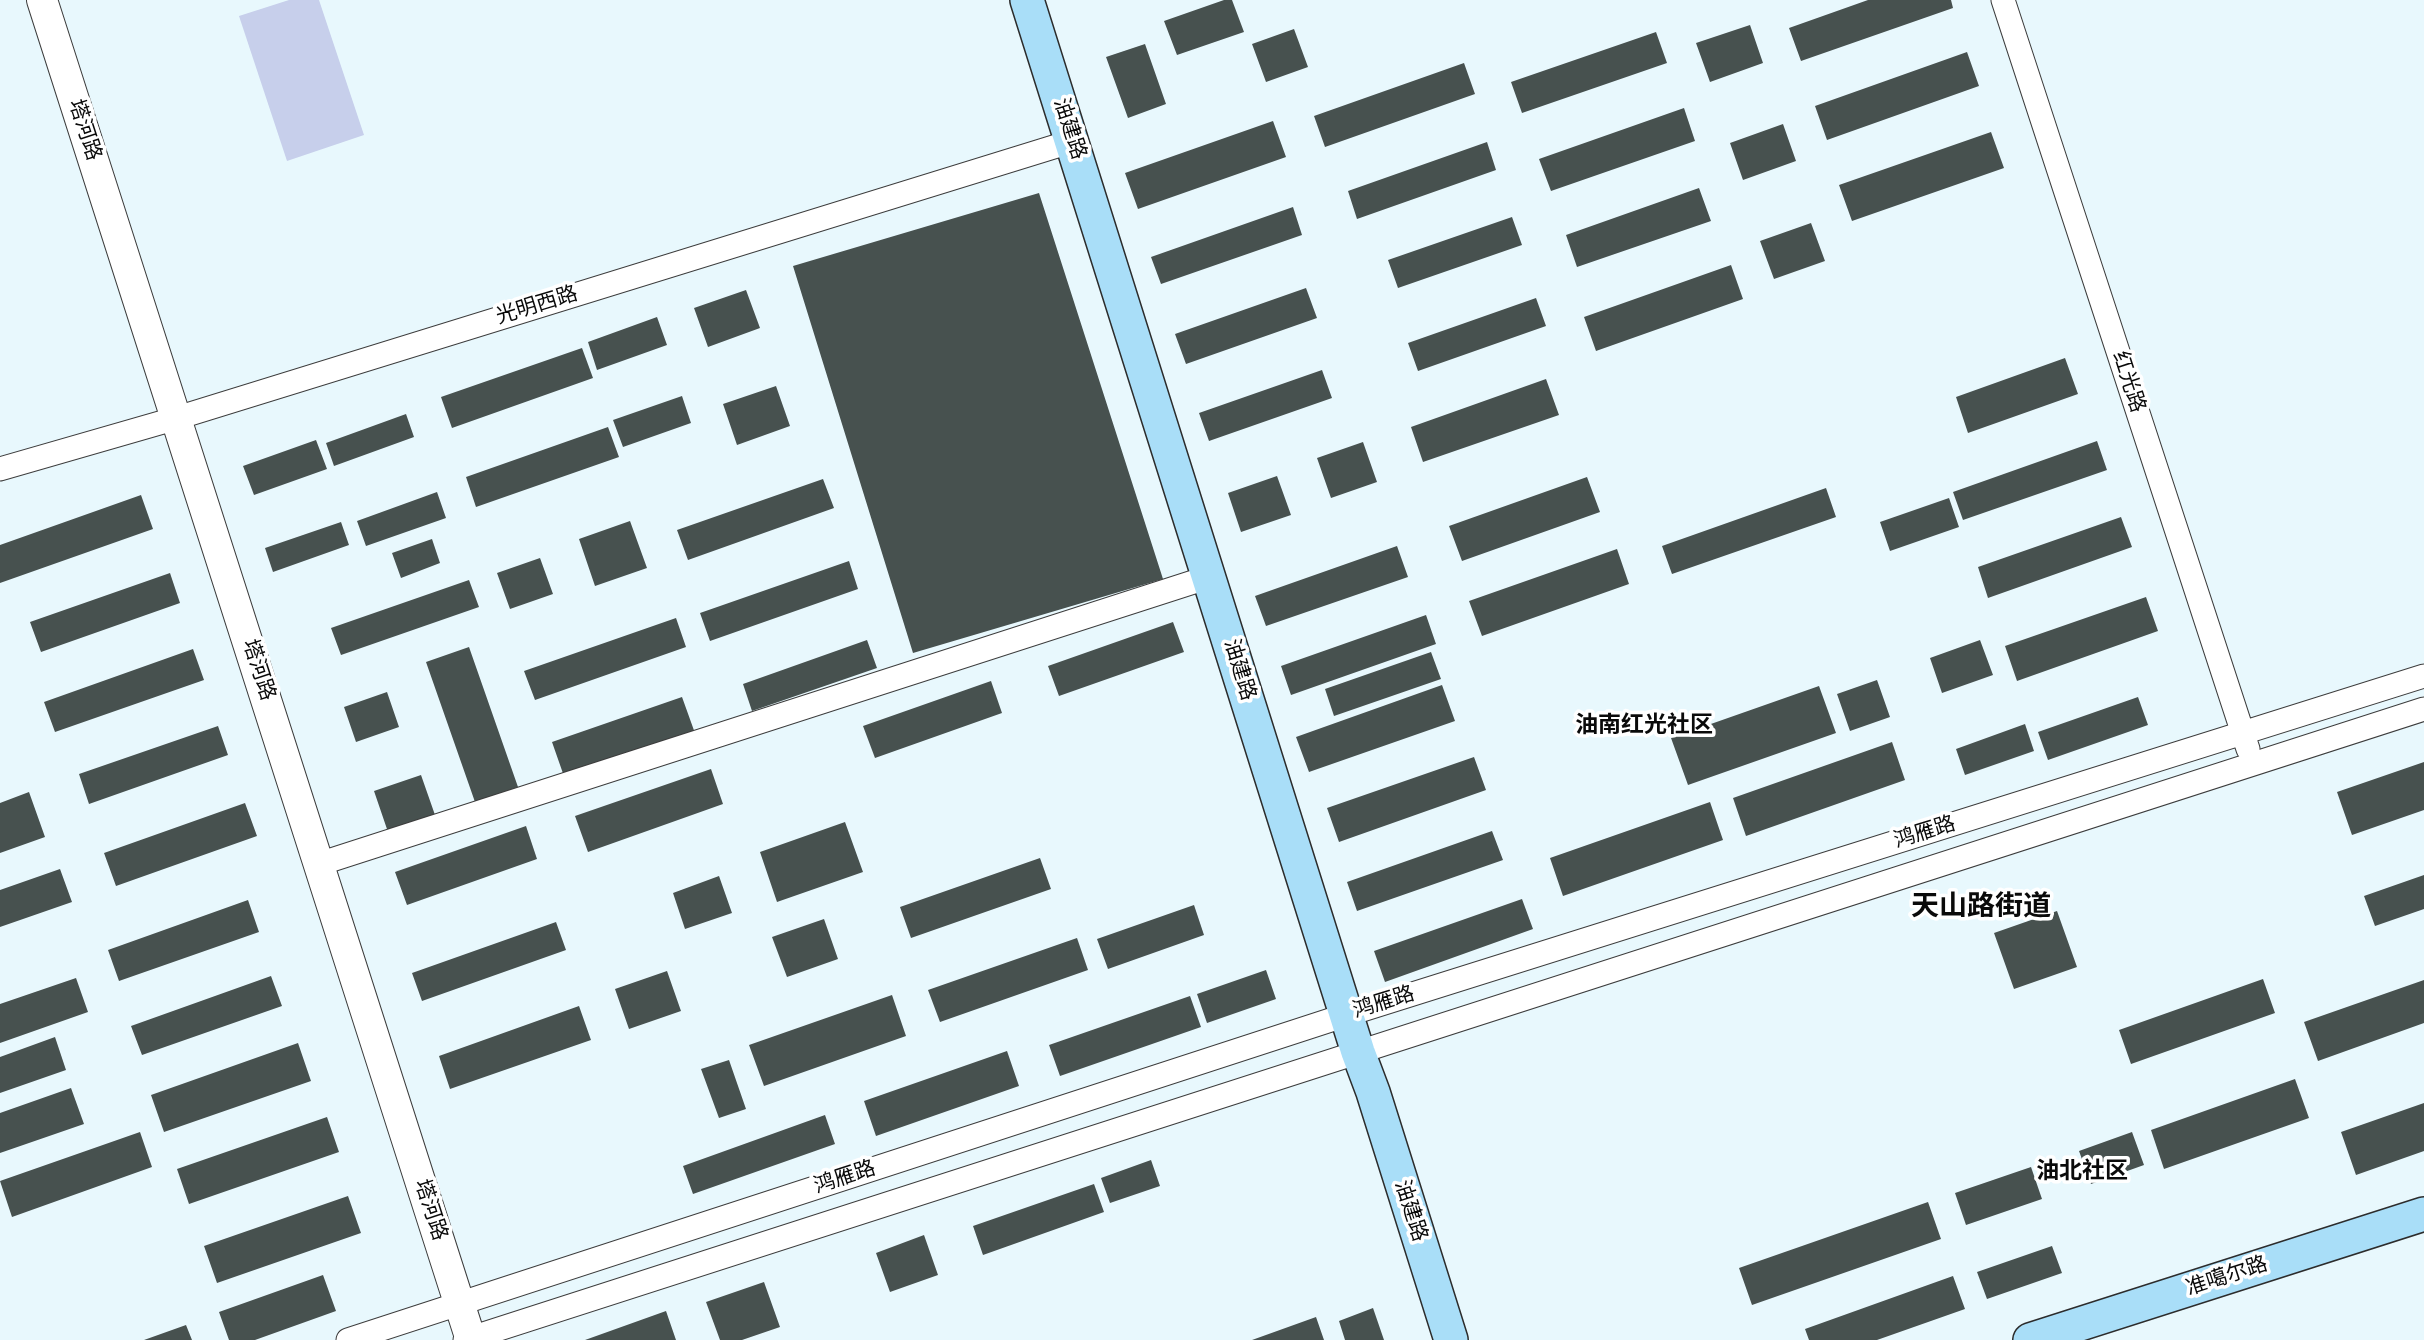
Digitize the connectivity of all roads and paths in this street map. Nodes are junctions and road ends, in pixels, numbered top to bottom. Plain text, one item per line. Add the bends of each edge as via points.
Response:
1 (42, 0) edge
2 (1027, 0) edge
3 (2009, 2) edge
4 (1073, 141) junction
5 (177, 418) junction
6 (0, 469) edge
7 (1209, 577) junction
8 (2424, 676) edge
9 (2424, 709) edge
10 (2243, 734) junction
11 (2253, 764) junction
12 (319, 864) junction
13 (1346, 1015) junction
14 (1357, 1052) junction
15 (2424, 1214) edge
16 (2424, 1235) edge
17 (460, 1304) junction
18 (469, 1339) edge
19 (348, 1340) edge
20 (1451, 1340) edge
21 (2030, 1340) edge
22 (2098, 1340) edge

1 - 5 street, 塔河路
2 - 4 main road, 油建路
3 - 10 street, 红光路
4 - 5 street, 光明西路
4 - 7 main road, 油建路
5 - 6 street, 光明西路
5 - 12 street, 塔河路
7 - 12 street
7 - 13 main road, 油建路
8 - 10 street, 鸿雁路
9 - 11 street, 鸿雁路
10 - 11 street, 红光路
10 - 13 street, 鸿雁路
11 - 14 street, 鸿雁路
12 - 17 street, 塔河路
13 - 14 main road, 油建路
13 - 17 street, 鸿雁路
14 - 18 street, 鸿雁路
14 - 20 main road, 油建路
15 - 21 main road, 准噶尔路
16 - 22 main road, 准噶尔路
17 - 18 street, 塔河路
17 - 19 street, 鸿雁路

